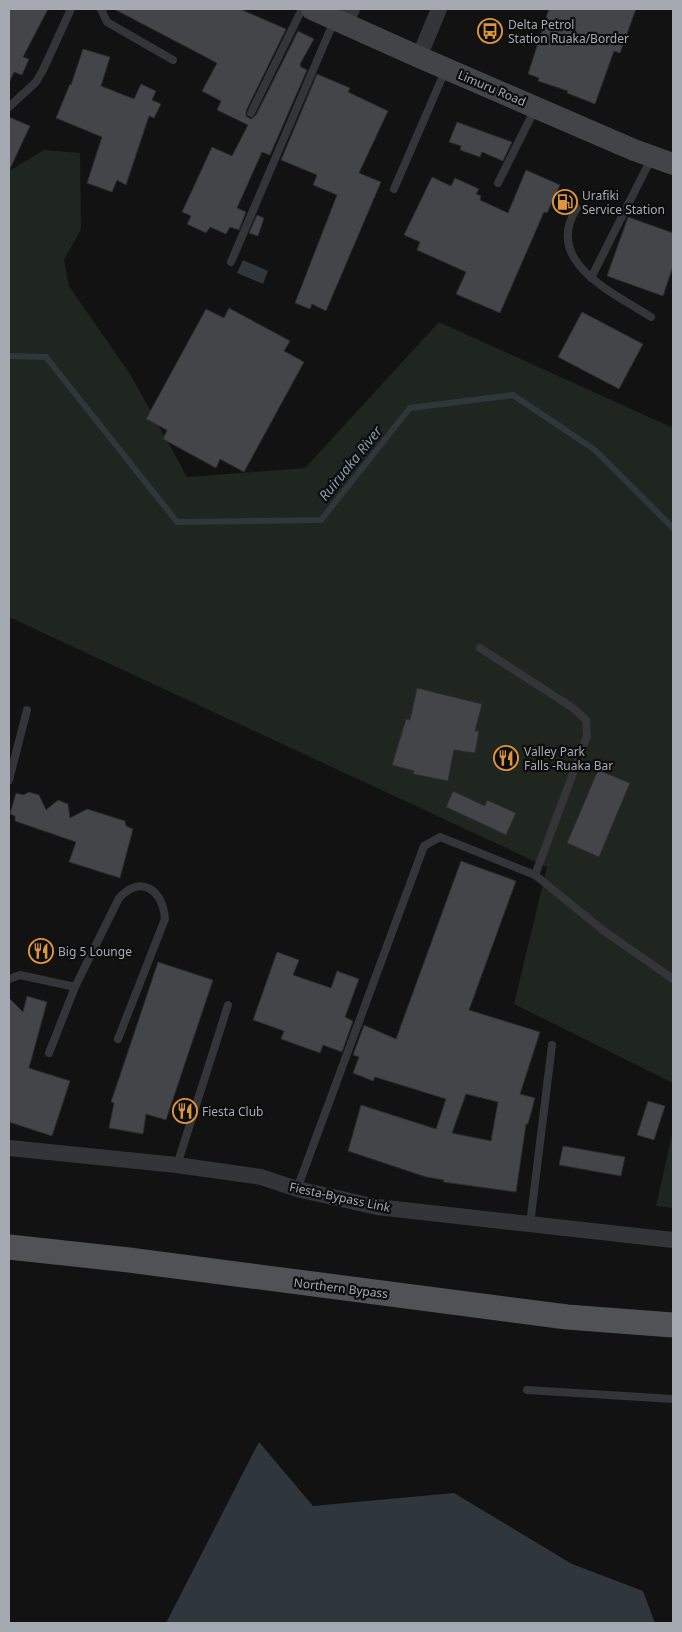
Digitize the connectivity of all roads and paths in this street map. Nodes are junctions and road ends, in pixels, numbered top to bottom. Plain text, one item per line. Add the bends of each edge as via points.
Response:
1 (71, 9) edge
2 (101, 9) edge
3 (302, 9) edge
4 (439, 9) edge
5 (334, 14) edge
6 (419, 58) junction
7 (173, 60) dead end
8 (446, 69) junction
9 (9, 107) edge
10 (536, 107) junction
11 (251, 113) dead end
12 (653, 155) junction
13 (673, 164) edge
14 (498, 183) dead end
15 (394, 189) dead end
16 (577, 208) dead end
17 (231, 262) dead end
18 (591, 278) junction
19 (651, 317) dead end
20 (480, 648) dead end
21 (28, 710) dead end
22 (9, 780) edge
23 (535, 875) junction
24 (9, 979) edge
25 (673, 979) edge
26 (75, 987) junction
27 (228, 1005) dead end
28 (118, 1039) dead end
29 (552, 1046) dead end
30 (48, 1053) dead end
31 (9, 1148) edge
32 (177, 1165) junction
33 (297, 1190) junction
34 (530, 1224) junction
35 (673, 1240) edge
36 (9, 1246) edge
37 (673, 1324) edge
38 (527, 1390) dead end
39 (673, 1399) edge

1 - 9 lane via 44,70
2 - 7 lane via 107,22
3 - 11 lane
4 - 6 street
5 - 6 main road, Limuru Road
5 - 17 lane
6 - 8 main road, Limuru Road
8 - 10 main road, Limuru Road
8 - 15 lane
10 - 12 main road, Limuru Road via 634,150
10 - 14 lane
12 - 13 main road, Limuru Road
12 - 18 lane
16 - 18 lane via 568,228 568,245 580,267
18 - 19 lane
20 - 23 lane via 573,708 586,720 587,736
21 - 22 lane
23 - 25 lane via 604,931
23 - 33 lane via 440,837 424,846
24 - 26 lane via 20,975
26 - 28 lane via 119,898 133,887 150,889 161,901 165,919
26 - 30 lane
27 - 32 lane
29 - 34 lane
31 - 32 street, Fiesta-Bypass Link
32 - 33 street, Fiesta-Bypass Link via 261,1177
33 - 34 street, Fiesta-Bypass Link via 377,1207
34 - 35 street, Fiesta-Bypass Link
36 - 37 main road, Northern Bypass via 567,1317
38 - 39 lane

